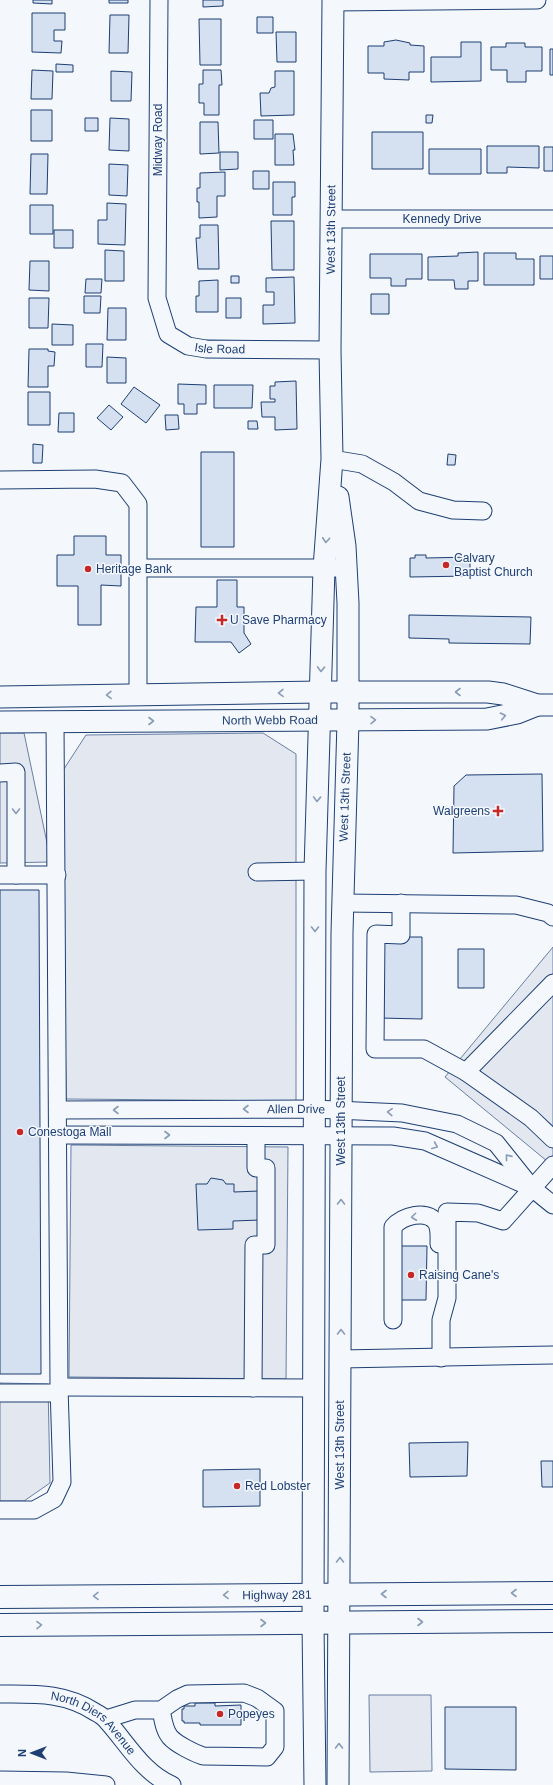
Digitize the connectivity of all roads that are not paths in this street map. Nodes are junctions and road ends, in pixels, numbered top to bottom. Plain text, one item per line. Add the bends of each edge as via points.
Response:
1 (159, 0) edge
2 (537, 0) edge
3 (333, 1) edge
4 (331, 219) junction
5 (553, 219) edge
6 (157, 280) joint
7 (330, 350) junction
8 (332, 459) junction
9 (0, 480) edge
10 (483, 511) dead end
11 (139, 568) junction
12 (324, 568) junction
13 (346, 568) junction
14 (321, 692) junction
15 (348, 692) junction
16 (138, 695) junction
17 (0, 697) edge
18 (545, 705) edge
19 (55, 721) junction
20 (320, 721) junction
21 (348, 721) junction
22 (0, 722) edge
23 (8, 772) edge
24 (315, 871) junction
25 (257, 872) dead end
26 (8, 875) edge
27 (56, 875) junction
28 (343, 903) junction
29 (401, 903) junction
30 (553, 917) edge
31 (553, 982) edge
32 (466, 1072) junction
33 (314, 1109) junction
34 (58, 1110) junction
35 (342, 1110) junction
36 (58, 1134) junction
37 (256, 1136) junction
38 (314, 1136) junction
39 (341, 1136) junction
40 (553, 1139) edge
41 (553, 1165) edge
42 (532, 1188) junction
43 (553, 1205) edge
44 (393, 1320) dead end
45 (441, 1320) junction
46 (553, 1355) edge
47 (441, 1358) junction
48 (341, 1359) junction
49 (253, 1388) junction
50 (313, 1388) junction
51 (59, 1390) junction
52 (0, 1393) edge
53 (0, 1510) edge
54 (553, 1593) edge
55 (313, 1594) junction
56 (340, 1594) junction
57 (0, 1597) edge
58 (553, 1621) edge
59 (313, 1623) junction
60 (339, 1623) junction
61 (0, 1625) edge
62 (0, 1694) edge
63 (161, 1710) junction
64 (106, 1719) junction
65 (0, 1780) edge
66 (106, 1785) edge
67 (172, 1785) edge
68 (315, 1785) edge
69 (338, 1785) edge

1 - 6 street, Midway Road
2 - 3 street
3 - 4 main road, West 13th Street
4 - 5 street, Kennedy Drive
4 - 7 main road, West 13th Street
6 - 7 street, Isle Road via 157,298 168,334 188,346 206,349
7 - 8 main road, West 13th Street
8 - 10 street via 362,464 394,482 419,501 453,510
8 -> 12 main road, West 13th Street
8 - 13 main road, West 13th Street
9 - 11 street via 95,479 122,482 138,504
11 - 12 street
11 - 16 street
12 - 13 street
12 -> 14 main road, West 13th Street
13 - 15 main road, West 13th Street
14 - 15 main road, North Webb Road
14 -> 16 main road, North Webb Road
14 - 20 main road, West 13th Street
18 -> 15 main road, North Webb Road via 488,692
15 - 21 main road, West 13th Street
16 -> 17 main road, North Webb Road
21 -> 18 main road, North Webb Road via 487,719
19 -> 20 main road, North Webb Road
19 - 22 main road, North Webb Road
19 - 27 street
20 - 21 main road, North Webb Road
20 -> 24 main road, West 13th Street
21 - 28 main road, West 13th Street
23 -> 26 street
24 - 25 street
24 -> 33 main road, West 13th Street
26 - 27 street
27 - 34 street
28 - 29 street
28 - 35 main road, West 13th Street
29 - 30 street via 516,905 548,913
29 - 32 street via 401,934 376,934 375,1049 424,1049
31 - 32 street
32 - 40 street via 531,1118
33 -> 34 street, Allen Drive
33 - 35 street, Allen Drive
33 - 38 main road, West 13th Street
34 - 36 street
35 - 39 main road, West 13th Street
42 -> 35 street, Allen Drive via 496,1143 457,1124 402,1113
36 -> 37 street, Allen Drive
36 - 51 street
37 - 38 street, Allen Drive
37 - 49 street via 256,1168 266,1168 266,1245 254,1245
38 - 39 street, Allen Drive
38 - 50 main road, West 13th Street
39 -> 42 street, Allen Drive via 393,1136 425,1141
48 -> 39 main road, West 13th Street
41 - 42 street
42 - 43 street, Allen Drive
42 - 45 street via 503,1221 478,1214 447,1212 447,1298
45 -> 44 street via 439,1231 430,1217 420,1216 405,1218 398,1221 394,1227
45 - 47 street
46 - 47 street
47 - 48 street
56 -> 48 main road, West 13th Street
49 - 50 street
49 - 51 street
50 - 55 main road, West 13th Street
51 - 52 street
51 - 53 street via 62,1482 54,1499 34,1510
54 -> 56 highway, Highway 281
55 - 56 highway, Highway 281
55 -> 57 highway, Highway 281
55 - 59 main road, West 13th Street
56 - 60 main road, West 13th Street
60 -> 58 highway
59 - 60 highway
61 -> 59 highway
59 - 68 main road, West 13th Street
69 -> 60 main road, West 13th Street
62 - 64 street, North Diers Avenue via 45,1694 82,1703
63 - 63 street via 188,1694 244,1693 257,1698 275,1711 275,1747 267,1757 202,1756 170,1737
63 - 64 street via 135,1710
64 - 67 street, North Diers Avenue via 133,1754 164,1782
65 - 66 street via 66,1781

